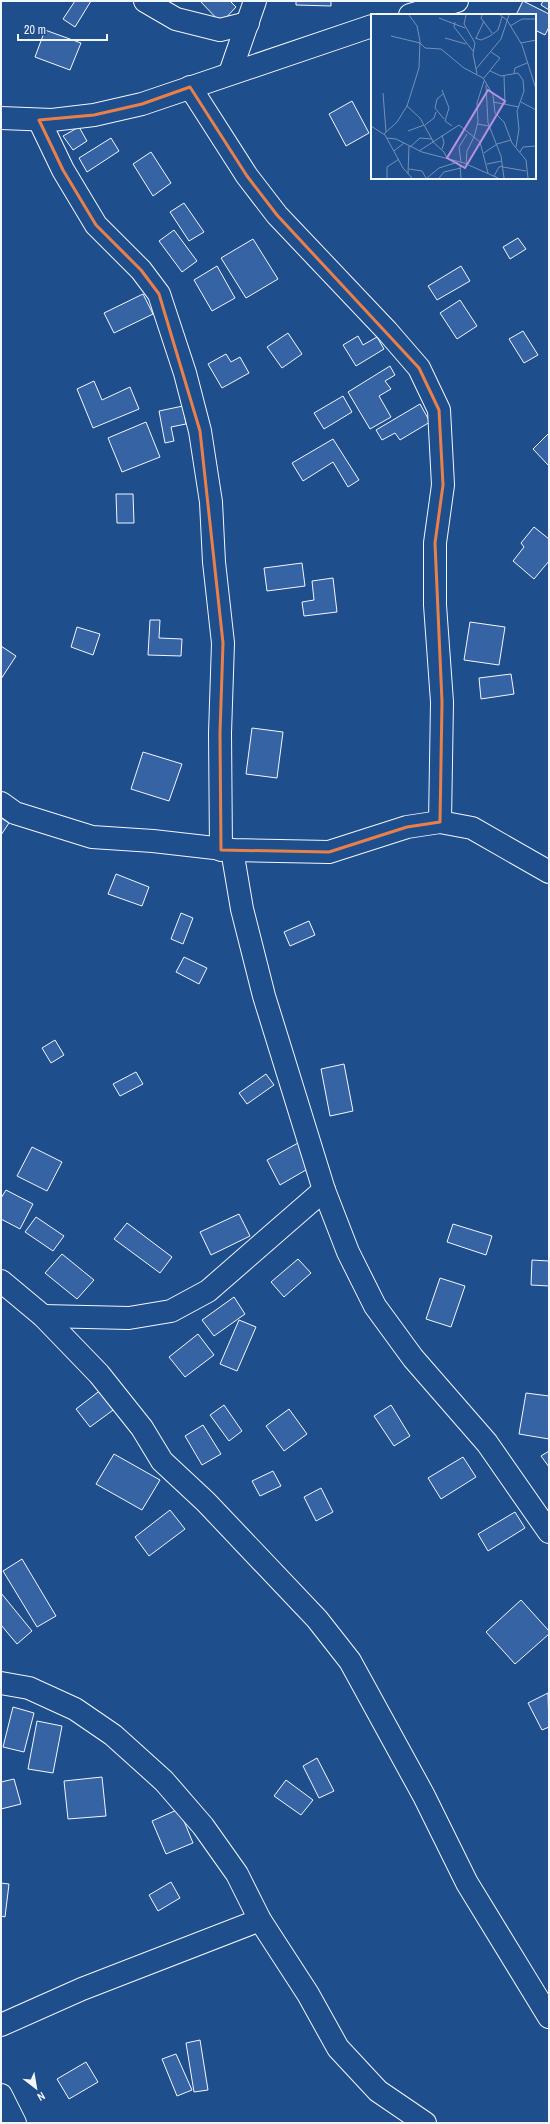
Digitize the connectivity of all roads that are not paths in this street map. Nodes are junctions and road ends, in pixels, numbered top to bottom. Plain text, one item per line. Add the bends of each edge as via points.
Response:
1 (146, 1) edge
2 (255, 1) edge
3 (458, 1) edge
4 (413, 14) edge
5 (248, 22) junction
6 (371, 26) edge
7 (230, 73) junction
8 (190, 87) junction
9 (1, 118) edge
10 (39, 120) junction
11 (1, 803) edge
12 (440, 822) junction
13 (226, 850) junction
14 (549, 872) edge
15 (324, 1190) junction
16 (1, 1281) edge
17 (43, 1316) junction
18 (549, 1532) edge
19 (1, 1682) edge
20 (260, 1920) junction
21 (549, 2017) edge
22 (1, 2025) edge
23 (1, 2095) edge
24 (15, 2123) edge
25 (425, 2123) edge

1 - 5 street via 176,18 220,30
2 - 5 street
3 - 4 street
5 - 7 street
6 - 7 street
7 - 8 street
8 - 10 street via 142,104 94,115
8 - 12 street via 247,176 277,215 382,325 419,368 439,410 443,485 435,550 435,605 442,702
9 - 10 street
10 - 13 street via 62,170 96,225 141,270 159,294 183,366 200,431 211,502 214,562 223,643 220,733
11 - 13 street via 15,813 92,837
12 - 13 street via 407,827 329,852
12 - 14 street via 472,828
13 - 15 street via 264,996
15 - 17 street via 208,1291 171,1311 129,1318
15 - 18 street via 348,1252 375,1306 413,1358 487,1443
16 - 17 street
17 - 21 street via 99,1374 142,1428 162,1461 206,1502 317,1620 350,1662 424,1796 467,1883
19 - 20 street via 29,1688 75,1709 113,1735 164,1781 203,1826 237,1874
20 - 22 street via 82,1989
20 - 25 street via 308,1994 338,2048 378,2091
23 - 24 street

